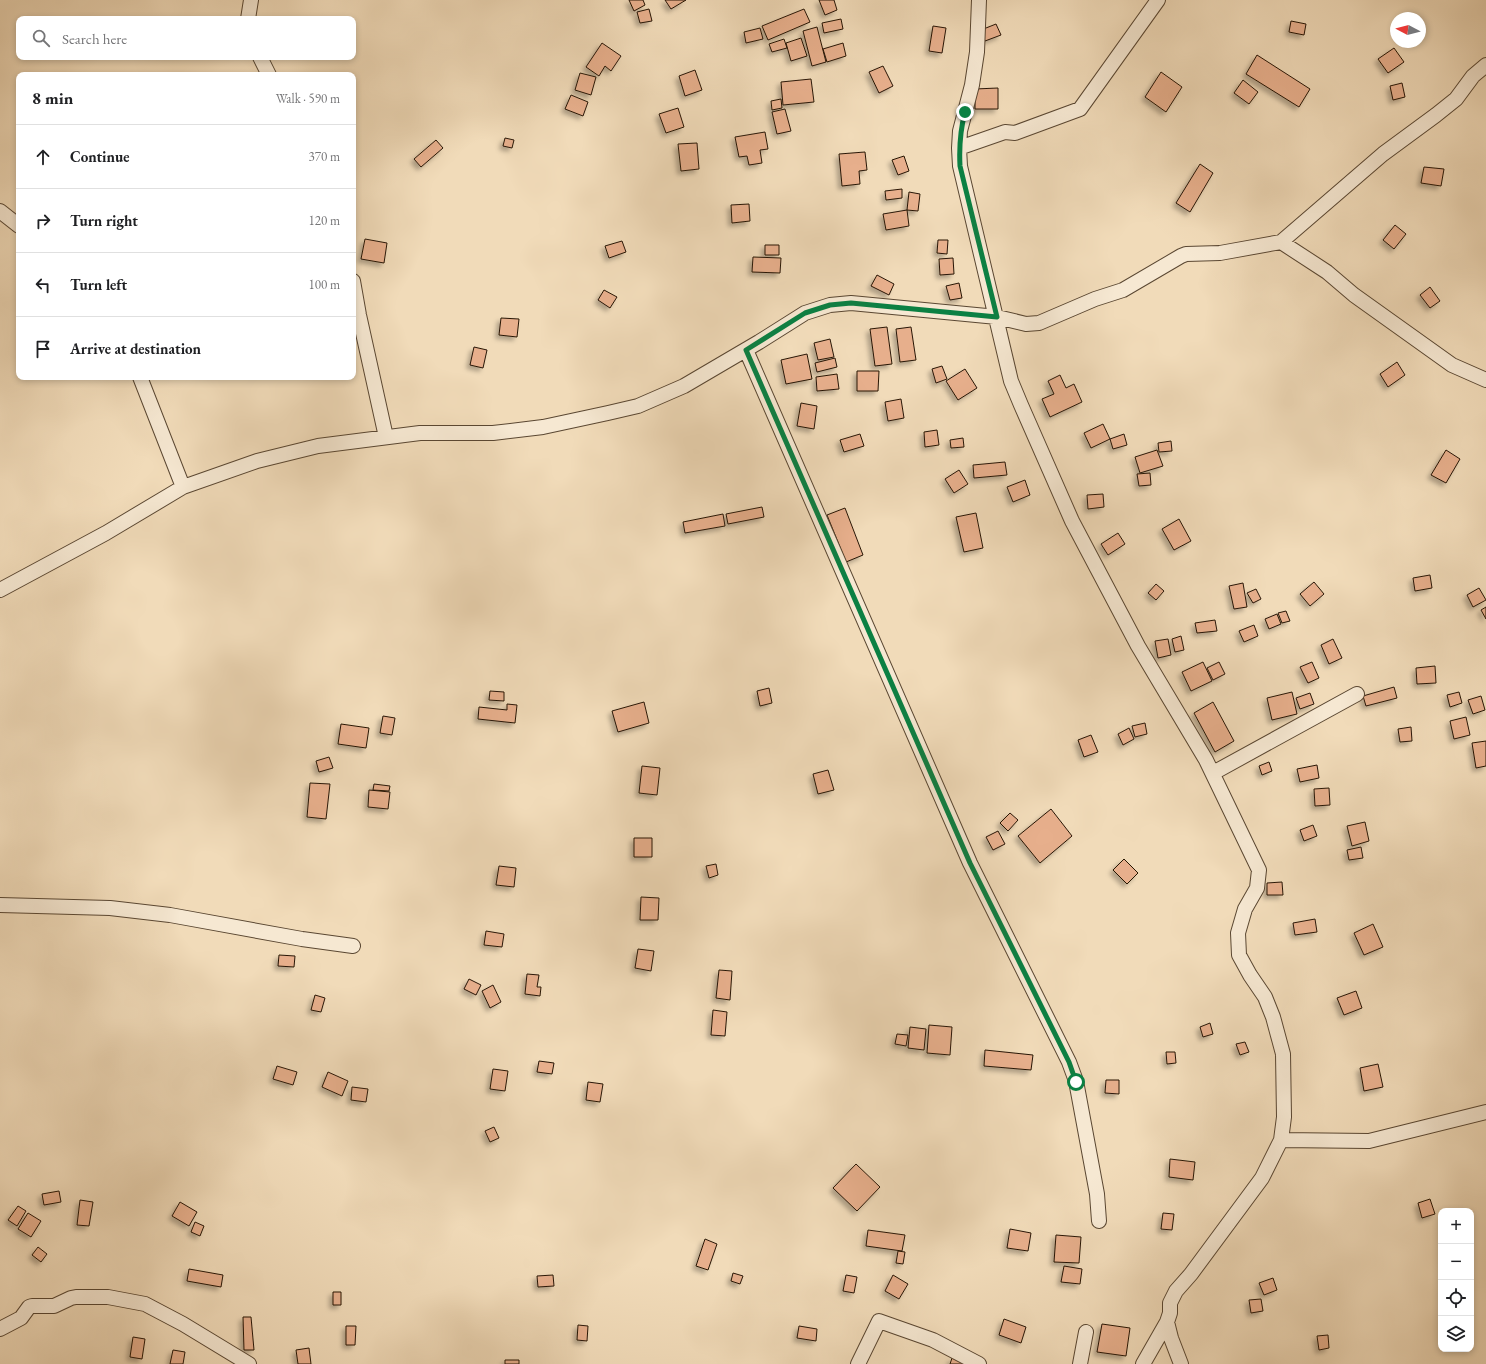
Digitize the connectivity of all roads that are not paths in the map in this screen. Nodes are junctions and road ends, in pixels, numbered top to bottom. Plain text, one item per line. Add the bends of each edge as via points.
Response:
1 (251, 0) edge
2 (979, 0) edge
3 (1158, 0) edge
4 (248, 16) edge
5 (262, 60) edge
6 (1486, 66) edge
7 (268, 72) edge
8 (959, 148) junction
9 (0, 211) edge
10 (16, 224) edge
11 (1281, 242) junction
12 (356, 298) edge
13 (997, 317) junction
14 (746, 350) junction
15 (141, 380) edge
16 (1486, 380) edge
17 (386, 437) junction
18 (183, 487) junction
19 (0, 590) edge
20 (1357, 694) dead end
21 (1213, 773) junction
22 (0, 905) edge
23 (353, 946) dead end
24 (1486, 1112) edge
25 (1281, 1140) junction
26 (1099, 1221) dead end
27 (1167, 1322) junction
28 (0, 1329) edge
29 (1086, 1332) dead end
30 (249, 1364) edge
31 (858, 1364) edge
32 (979, 1364) edge
33 (1080, 1364) edge
34 (1143, 1364) edge
35 (1181, 1364) edge

1 - 4 street
2 - 8 street via 977,52 972,86 960,131
3 - 8 street via 1080,109 1015,133 1005,132
5 - 7 street
6 - 11 street via 1473,76 1456,99 1382,154
8 - 13 street via 960,166
9 - 10 street
11 - 13 street via 1220,253 1186,254 1122,290 1039,323 1026,324
11 - 16 street via 1327,272 1354,295 1452,365
12 - 17 street
13 - 14 street via 851,303 830,305 805,313
13 - 21 street via 1012,381 1072,521 1138,646
14 - 17 street via 684,386 638,406 543,427 493,433 420,433
14 - 26 street via 970,863 1069,1062 1076,1082
15 - 18 street
17 - 18 street via 318,446 280,455
18 - 19 street via 106,533
20 - 21 street
21 - 25 street via 1259,870 1257,888 1245,909 1238,933 1239,955 1265,997 1283,1054 1284,1117
22 - 23 street via 110,908 170,915
24 - 25 street via 1369,1141
25 - 27 street via 1262,1178 1176,1291 1170,1303
27 - 34 street
27 - 35 street
28 - 30 street via 21,1318 32,1306 54,1306 76,1297 108,1297 145,1304
29 - 33 street
31 - 32 street via 879,1321 933,1340

